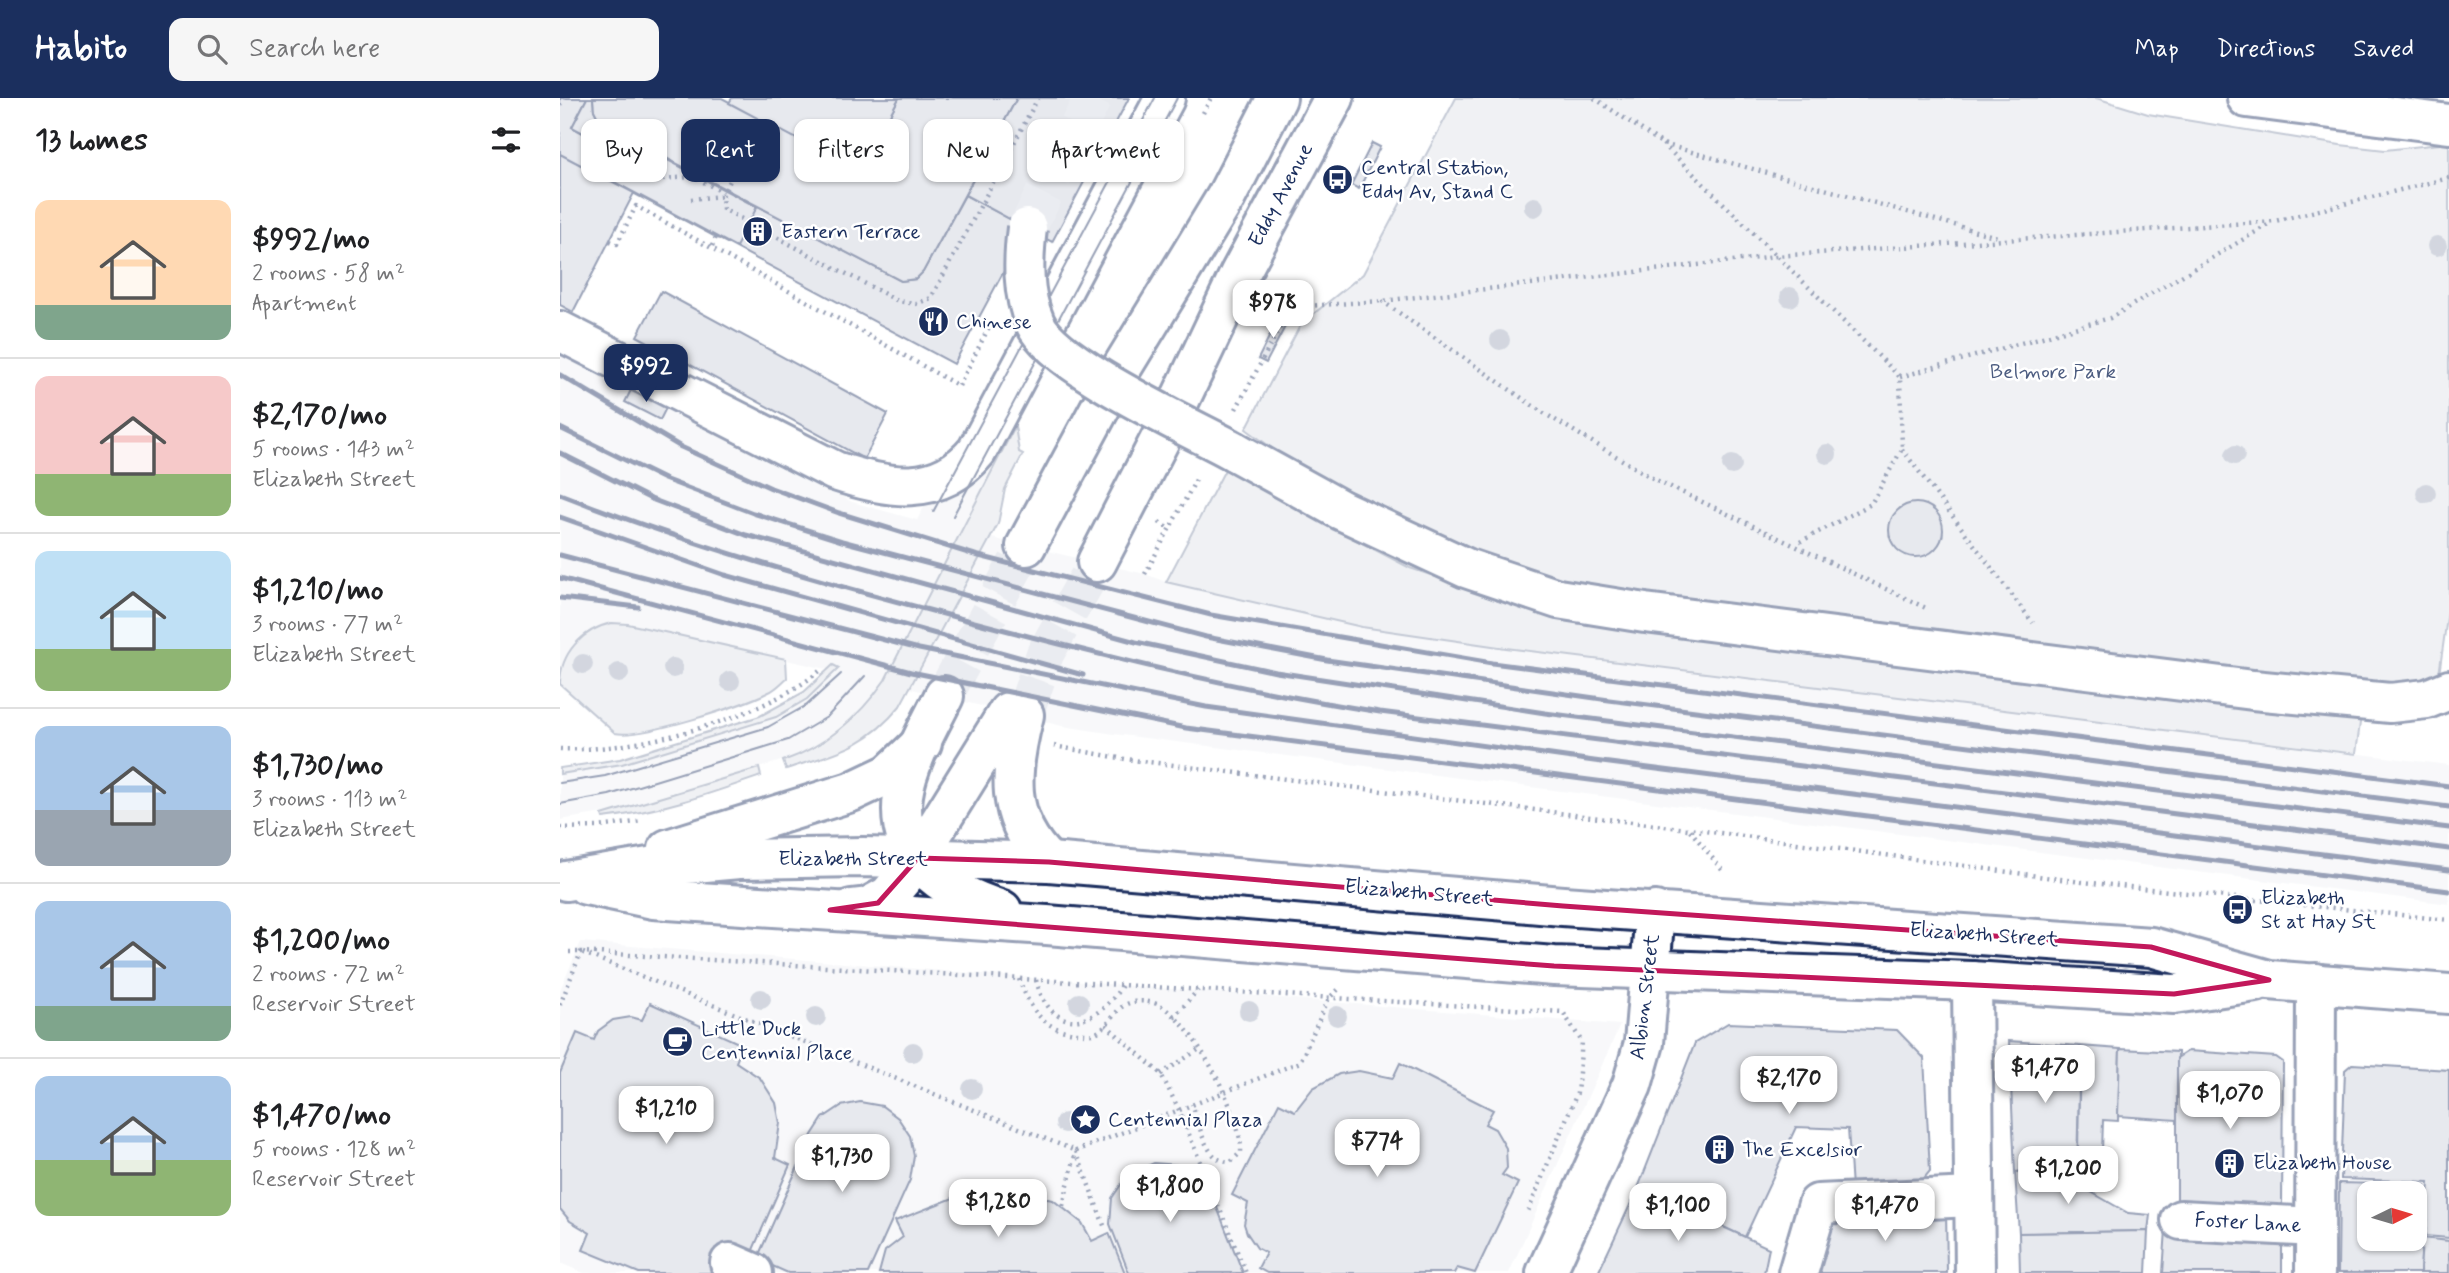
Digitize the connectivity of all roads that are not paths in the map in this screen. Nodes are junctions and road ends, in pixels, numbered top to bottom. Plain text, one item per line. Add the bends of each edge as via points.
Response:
1 (1166, 98) edge
2 (1277, 98) edge
3 (1334, 98) edge
4 (2247, 98) edge
5 (2449, 124) edge
6 (1027, 228) tunnel mouth
7 (560, 331) edge
8 (1026, 546) tunnel mouth
9 (1097, 562) tunnel mouth
10 (2449, 690) edge
11 (944, 696) tunnel mouth
12 (922, 743) junction
13 (918, 858) junction
14 (1048, 862) junction
15 (562, 885) edge
16 (830, 910) junction
17 (1655, 911) junction
18 (1047, 925) junction
19 (1652, 970) junction
20 (2269, 980) junction
21 (1972, 981) junction
22 (2316, 983) junction
23 (2449, 994) edge
24 (1973, 1197) junction
25 (2181, 1220) dead end
26 (2315, 1227) junction
27 (1546, 1273) edge
28 (1798, 1273) edge
29 (1975, 1273) edge
30 (2315, 1273) edge

1 - 7 main road via 977,451 967,464 937,479 894,487 835,471
2 - 8 main road via 1226,197 1112,386
3 - 9 main road, Eddy Avenue via 1240,273
4 - 5 main road
6 - 10 main road, bridge via 1025,283 1036,325 1046,340 1077,366 1232,437 1422,550 1558,599 2267,691 2390,703 2427,699
11 - 12 main road
12 - 13 main road via 906,781 902,807
12 - 15 main road via 898,767 851,792
13 - 14 main road, Elizabeth Street
13 - 14 main road via 1016,713 1015,804 1033,845
13 - 15 main road, Elizabeth Street via 683,863
13 - 16 main road via 878,903
13 - 18 main road via 948,889
14 - 17 main road, Elizabeth Street
15 - 16 main road, Elizabeth Street via 653,898
16 - 18 main road, Elizabeth Street
17 - 19 main road, Albion Street
17 - 20 main road, Elizabeth Street via 2151,947
18 - 19 main road, Elizabeth Street
19 - 21 main road, Elizabeth Street
19 - 27 main road, Albion Street via 1644,1043 1632,1085
20 - 21 main road, Elizabeth Street via 2174,994
20 - 22 main road, Elizabeth Street
21 - 24 main road
22 - 23 main road, Elizabeth Street
22 - 26 main road
24 - 28 main road via 1818,1204
24 - 29 main road
25 - 26 main road, Foster Lane
26 - 30 main road

